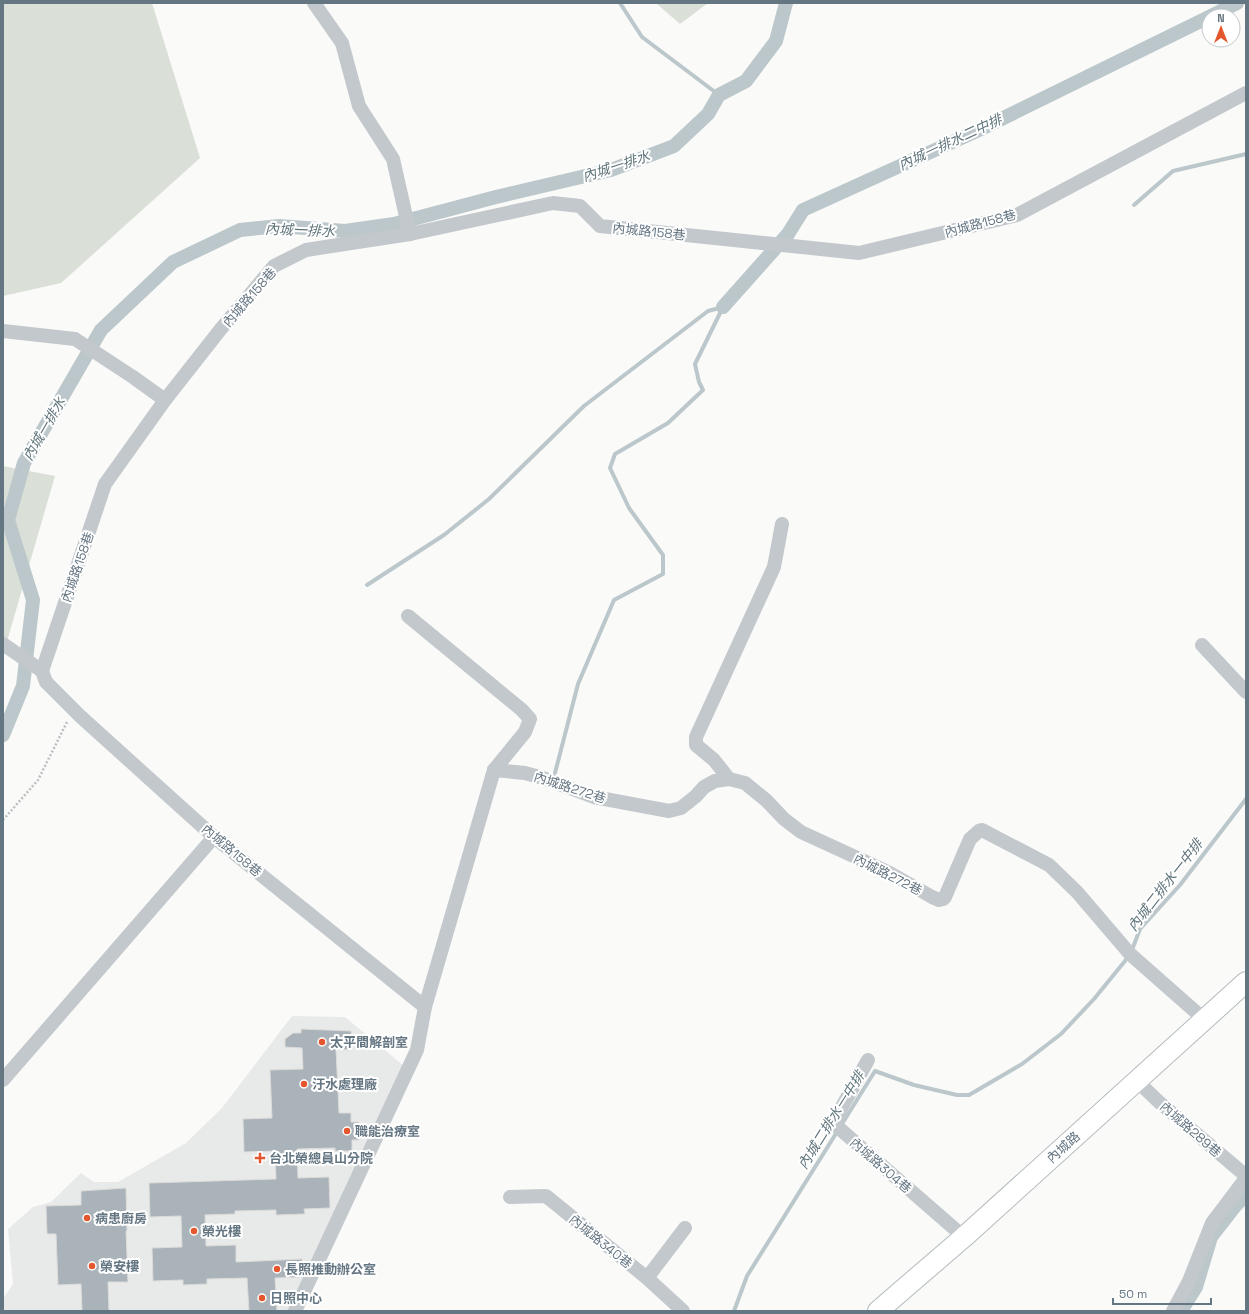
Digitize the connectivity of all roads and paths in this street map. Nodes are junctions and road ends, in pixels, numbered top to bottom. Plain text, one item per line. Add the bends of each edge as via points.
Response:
1 (314, 3) edge
2 (1246, 93) edge
3 (409, 231) junction
4 (3, 331) edge
5 (165, 400) junction
6 (782, 524) dead end
7 (408, 616) dead end
8 (3, 644) edge
9 (1202, 645) dead end
10 (38, 668) junction
11 (1246, 692) edge
12 (74, 709) junction
13 (494, 770) junction
14 (729, 778) junction
15 (3, 820) edge
16 (214, 837) junction
17 (1246, 982) edge
18 (425, 1007) junction
19 (1205, 1018) junction
20 (868, 1060) dead end
21 (3, 1080) edge
22 (1137, 1081) junction
23 (1246, 1177) edge
24 (510, 1197) dead end
25 (685, 1228) dead end
26 (964, 1238) junction
27 (646, 1278) junction
28 (295, 1311) edge
29 (683, 1311) edge
30 (878, 1311) edge
31 (1173, 1311) edge

1 - 3 street via 342,43 359,106 393,159
2 - 3 street, 內城路158巷 via 1016,214 859,253 600,226 580,206 553,204
3 - 5 street, 內城路158巷 via 306,250 274,266
4 - 5 street via 74,339
5 - 10 street, 內城路158巷 via 105,484
6 - 14 street via 774,567 696,737 696,745 714,760
7 - 13 street via 530,719 525,732
8 - 10 street
9 - 11 street
10 - 12 street, 內城路158巷 via 46,682
12 - 15 path via 38,780
12 - 16 street, 內城路158巷
13 - 14 street, 內城路272巷 via 525,773 594,797 669,811 682,808 704,787
13 - 18 street
14 - 19 street, 內城路272巷 via 745,783 801,832 888,872 939,900 944,899 970,839 982,830 1048,865 1077,892 1130,954
16 - 18 street, 內城路158巷
16 - 21 street
17 - 19 street, 內城路
18 - 28 street via 417,1050
19 - 22 street, 內城路
20 - 26 street, 內城路304巷 via 833,1123
22 - 23 street, 內城路289巷
22 - 26 street, 內城路
23 - 31 street via 1212,1223 1189,1281
24 - 27 street, 內城路340巷 via 546,1196
25 - 27 street
26 - 30 street, 內城路
27 - 29 street, 內城路340巷

